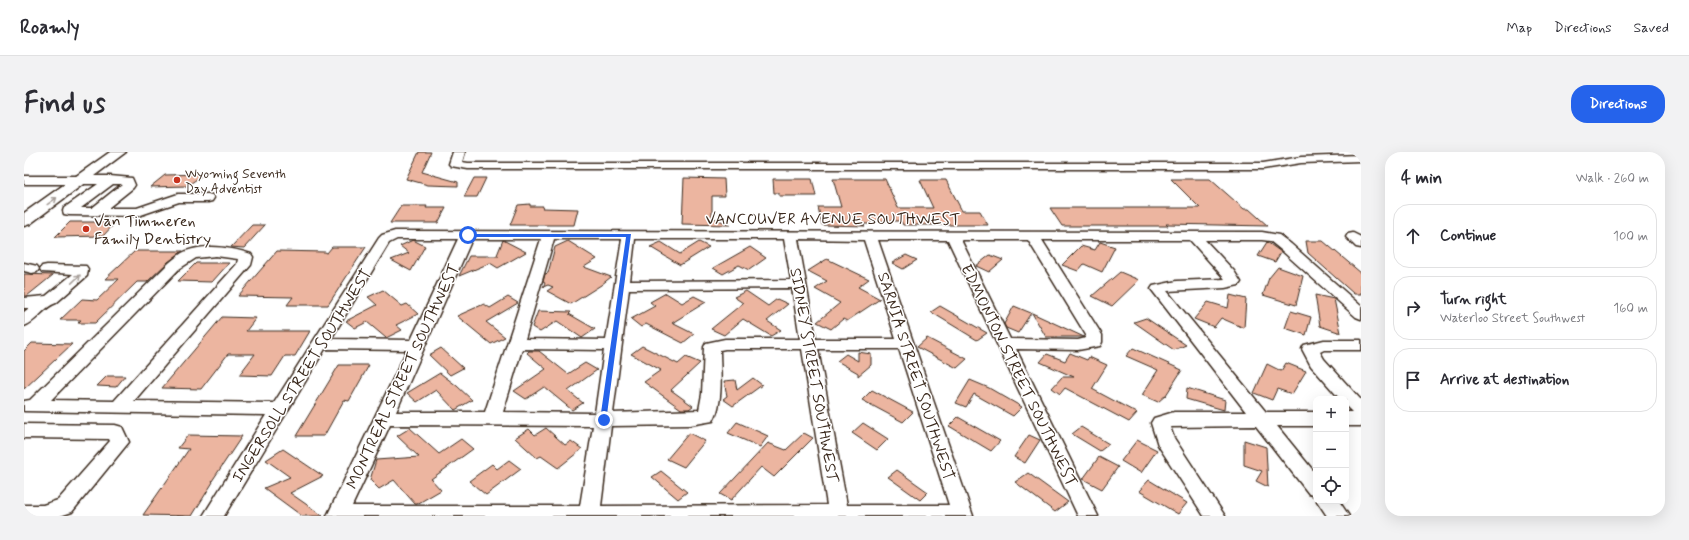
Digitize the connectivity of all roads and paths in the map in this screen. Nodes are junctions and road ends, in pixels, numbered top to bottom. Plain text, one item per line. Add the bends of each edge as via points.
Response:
1 (100, 152) edge
2 (119, 152) edge
3 (459, 152) edge
4 (600, 152) edge
5 (739, 152) edge
6 (878, 152) edge
7 (1291, 152) edge
8 (1161, 156) dead end
9 (1361, 158) edge
10 (1301, 160) junction
11 (596, 166) junction
12 (740, 166) junction
13 (884, 166) junction
14 (1171, 166) junction
15 (24, 180) edge
16 (60, 180) junction
17 (110, 180) junction
18 (80, 181) junction
19 (208, 198) dead end
20 (24, 205) edge
21 (95, 212) junction
22 (24, 221) edge
23 (468, 235) junction
24 (549, 235) junction
25 (629, 235) junction
26 (790, 235) junction
27 (952, 235) junction
28 (1032, 235) junction
29 (1193, 235) junction
30 (391, 236) joint
31 (870, 236) junction
32 (47, 269) dead end
33 (798, 284) junction
34 (623, 285) junction
35 (44, 301) junction
36 (24, 303) edge
37 (1361, 314) edge
38 (24, 321) edge
39 (320, 344) junction
40 (516, 344) junction
41 (907, 344) junction
42 (1006, 344) junction
43 (416, 345) junction
44 (614, 345) junction
45 (809, 345) junction
46 (1361, 345) edge
47 (29, 406) edge
48 (119, 407) junction
49 (279, 409) junction
50 (1361, 411) edge
51 (384, 418) junction
52 (1261, 418) junction
53 (492, 419) junction
54 (1313, 419) edge
55 (1349, 419) edge
56 (1361, 419) edge
57 (604, 420) junction
58 (24, 431) edge
59 (1313, 484) edge
60 (1329, 504) edge
61 (24, 513) edge
62 (589, 515) edge
63 (711, 515) edge
64 (839, 515) edge
65 (962, 515) edge
66 (213, 516) edge
67 (337, 516) edge
68 (1088, 516) edge
69 (1215, 516) edge
70 (1338, 516) edge

1 - 16 main road
2 - 18 main road
3 - 11 street via 455,164 468,166
4 - 11 street
5 - 12 street
6 - 13 street
7 - 10 street
8 - 14 street
9 - 10 street
10 - 14 street via 1263,166
11 - 12 street
12 - 13 street
13 - 14 street
15 - 16 street
16 - 18 street
16 - 20 main road
17 - 18 street
17 - 21 street via 128,182 130,185
17 - 21 street via 69,211
22 -> 18 main road
19 - 21 street via 178,198 138,212
23 - 24 street, VANCOUVER AVENUE SOUTHWEST
23 - 30 street, VANCOUVER AVENUE SOUTHWEST
23 - 43 street, MONTREAL STREET SOUTHWEST
24 - 25 street, VANCOUVER AVENUE SOUTHWEST
24 - 40 street
25 - 26 street, VANCOUVER AVENUE SOUTHWEST
25 - 34 street
26 - 31 street, VANCOUVER AVENUE SOUTHWEST
26 - 33 street, SIDNEY STREET SOUTHWEST
27 - 28 street, VANCOUVER AVENUE SOUTHWEST
27 - 31 street, VANCOUVER AVENUE SOUTHWEST
27 - 42 street, EDMONTON STREET SOUTHWEST
28 - 29 street, VANCOUVER AVENUE SOUTHWEST
28 - 42 street via 1094,334 1094,342 1078,345
29 - 37 street, VANCOUVER AVENUE SOUTHWEST via 1274,238
29 - 52 street via 1234,282 1172,284 1158,289
30 - 39 street, INGERSOLL STREET SOUTHWEST via 384,242
31 - 41 street, SARNIA STREET SOUTHWEST
35 -> 32 street via 51,300 80,276 81,269
33 - 34 street
33 - 45 street, SIDNEY STREET SOUTHWEST
34 - 44 street
35 - 36 street
35 - 38 street
39 - 43 street
39 - 49 street, INGERSOLL STREET SOUTHWEST
40 - 44 street
40 - 53 street
41 - 45 street
41 - 65 street, SARNIA STREET SOUTHWEST
42 - 68 street, EDMONTON STREET SOUTHWEST
43 - 51 street, MONTREAL STREET SOUTHWEST
44 - 57 street
45 - 57 street via 725,344 712,347 711,394 707,416
45 - 64 street, SIDNEY STREET SOUTHWEST
46 - 50 street via 1324,345 1310,349 1317,362
47 - 48 street
47 - 48 street via 187,256 225,253 246,257 244,265
48 - 49 street
49 - 66 street, INGERSOLL STREET SOUTHWEST
51 - 53 street
51 - 67 street, MONTREAL STREET SOUTHWEST
52 - 54 street
52 - 59 street
52 - 69 street via 1174,419 1160,423 1166,440
53 - 57 street
55 - 56 street
57 - 62 street
58 - 61 street via 115,432 120,442 65,506 43,513
60 - 70 street
62 - 63 street
62 - 67 street
63 - 64 street
64 - 65 street

